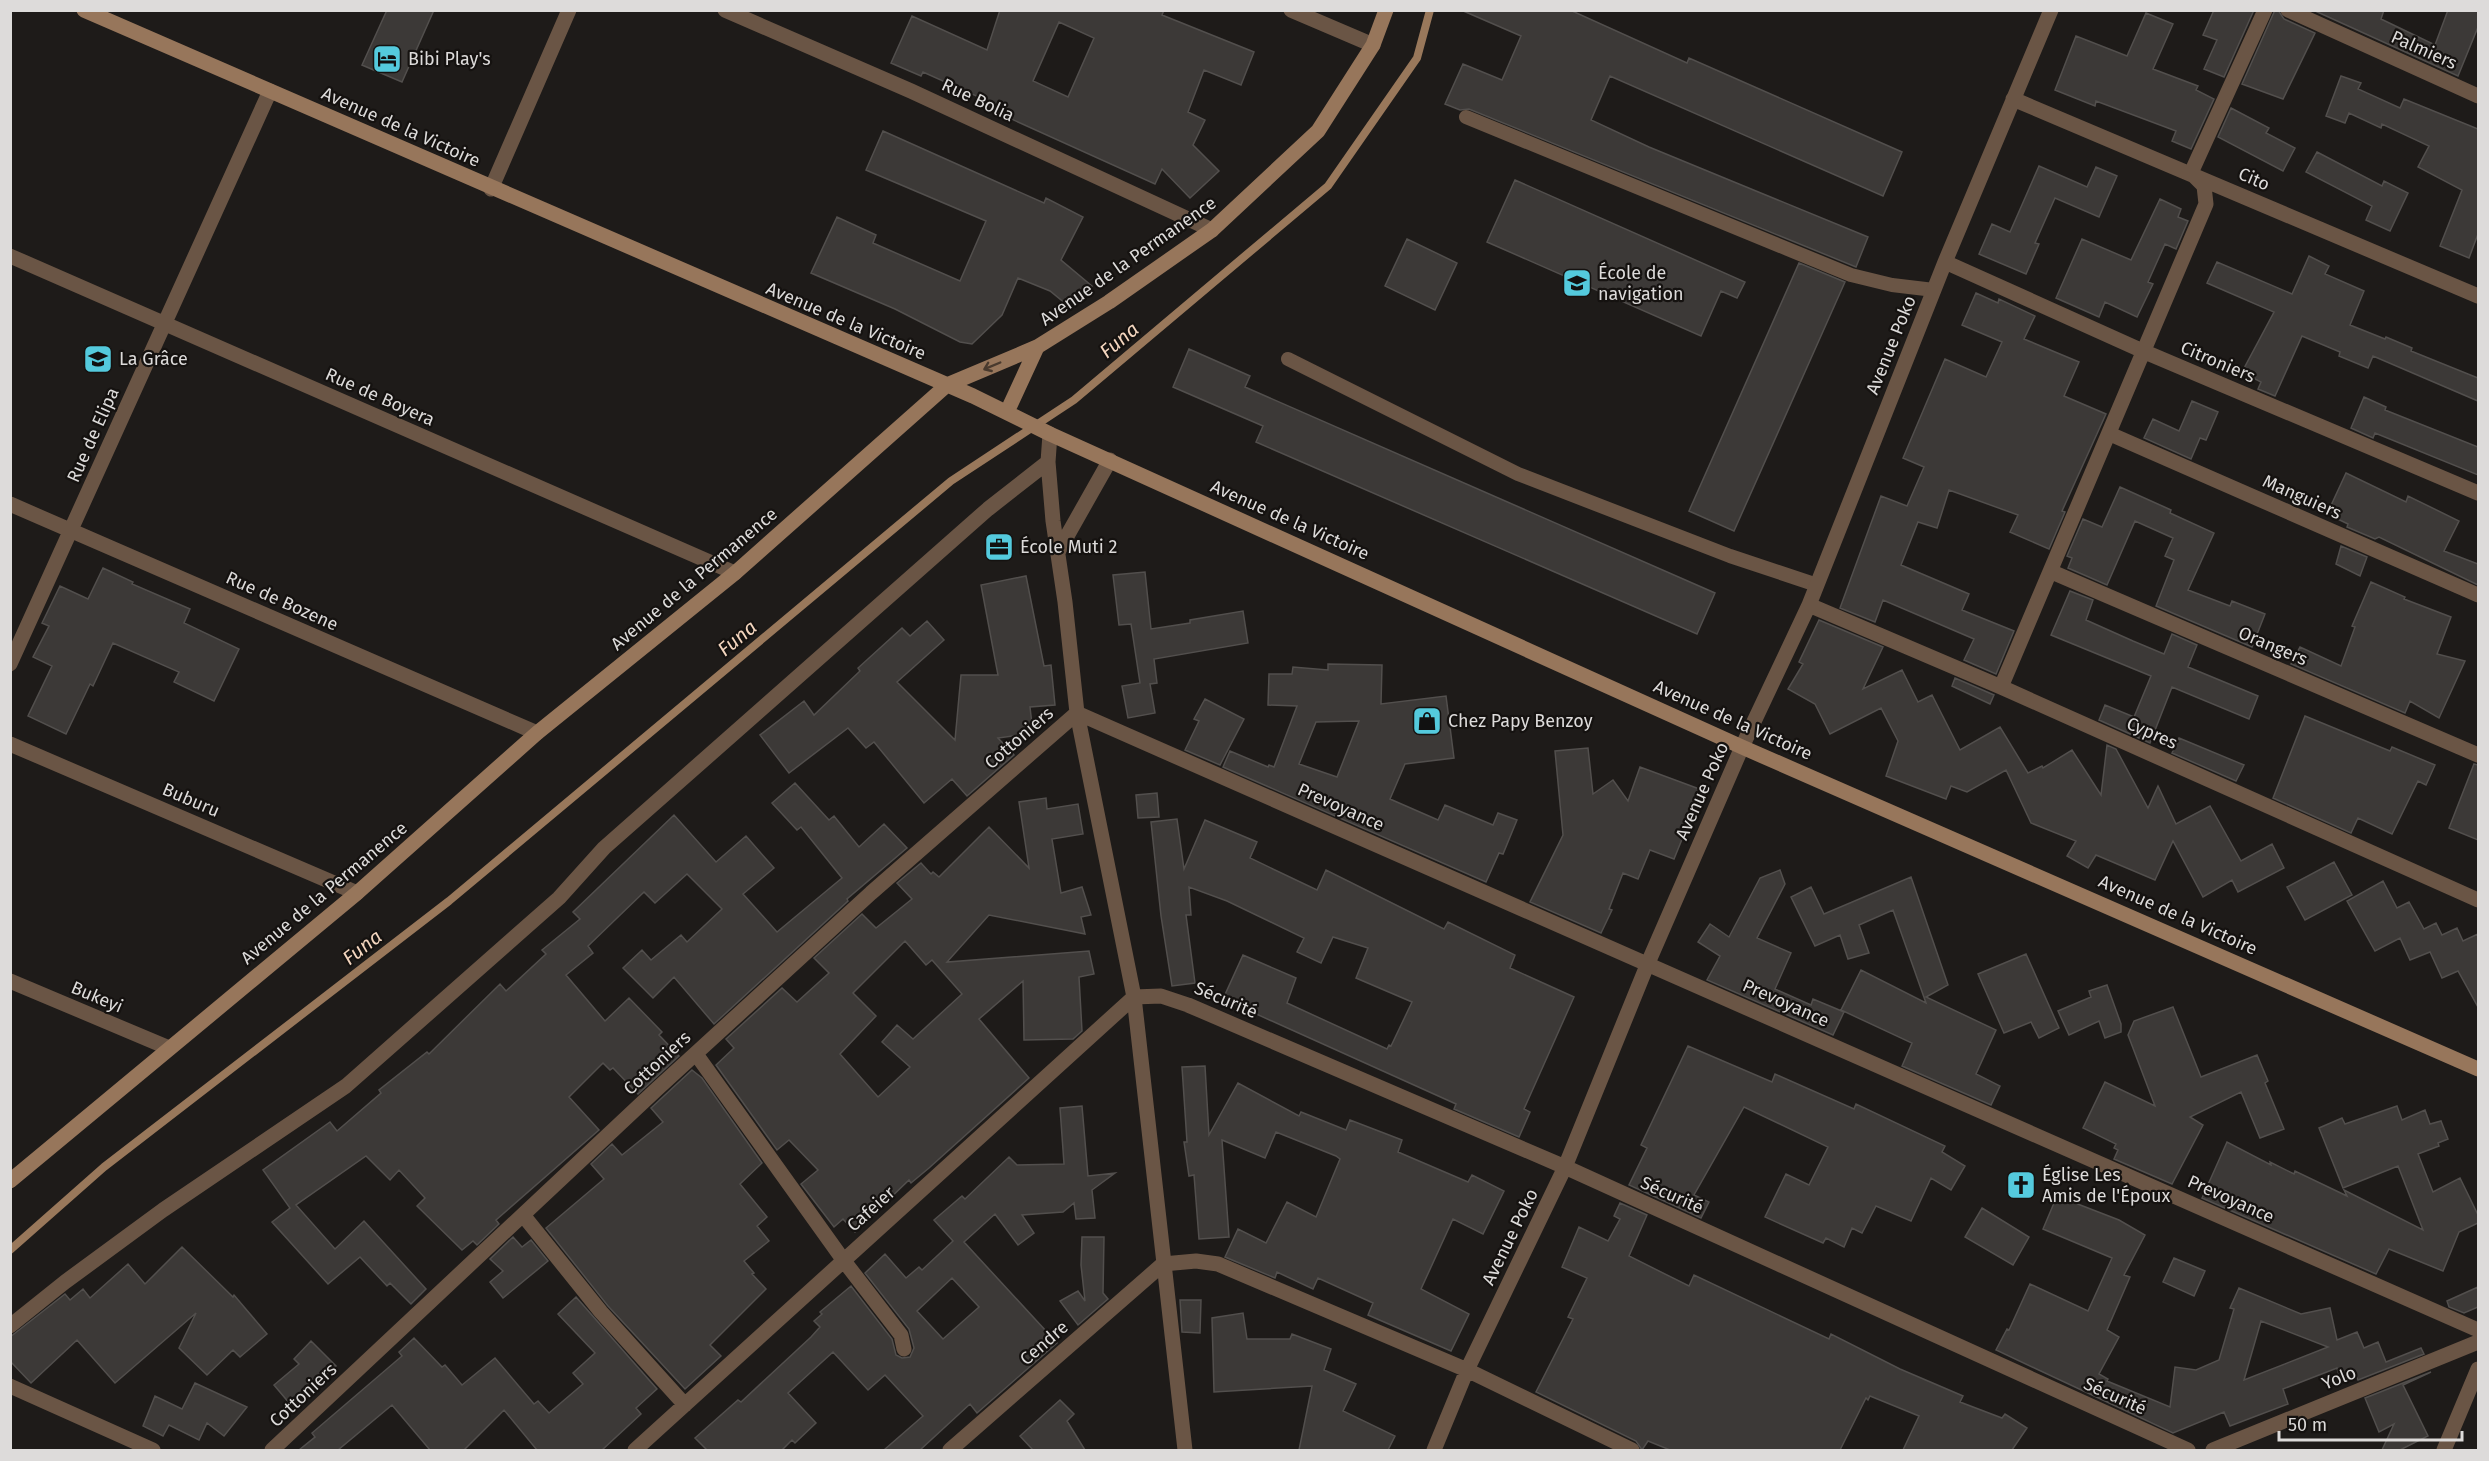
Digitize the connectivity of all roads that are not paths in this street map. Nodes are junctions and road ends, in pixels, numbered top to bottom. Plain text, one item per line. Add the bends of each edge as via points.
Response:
1 (84, 10) edge
2 (569, 10) edge
3 (725, 10) edge
4 (1291, 10) edge
5 (1386, 10) edge
6 (2051, 10) edge
7 (2265, 10) edge
8 (2288, 10) edge
9 (1373, 45) junction
10 (270, 91) junction
11 (2478, 96) edge
12 (2013, 99) junction
13 (1466, 117) dead end
14 (2191, 173) junction
15 (491, 189) junction
16 (1212, 230) junction
17 (10, 256) edge
18 (1945, 262) junction
19 (1934, 290) junction
20 (2478, 296) edge
21 (165, 324) junction
22 (1037, 347) junction
23 (2145, 352) junction
24 (1288, 359) dead end
25 (947, 385) junction
26 (1013, 415) junction
27 (1046, 432) junction
28 (2110, 434) junction
29 (1110, 460) junction
30 (1048, 462) junction
31 (2478, 493) edge
32 (10, 504) edge
33 (71, 530) junction
34 (1058, 552) junction
35 (2052, 572) junction
36 (735, 573) junction
37 (1817, 585) junction
38 (2478, 595) edge
39 (1809, 605) junction
40 (10, 664) edge
41 (2001, 687) junction
42 (1077, 713) junction
43 (537, 733) junction
44 (10, 744) edge
45 (1742, 747) junction
46 (2478, 755) edge
47 (357, 893) junction
48 (2478, 900) edge
49 (1648, 963) junction
50 (10, 981) edge
51 (1134, 998) junction
52 (169, 1048) junction
53 (696, 1054) junction
54 (2478, 1069) edge
55 (1565, 1167) junction
56 (10, 1181) edge
57 (523, 1215) junction
58 (844, 1261) junction
59 (1163, 1264) junction
60 (10, 1326) edge
61 (2478, 1330) edge
62 (2478, 1342) edge
63 (904, 1349) dead end
64 (2478, 1369) edge
65 (1467, 1370) junction
66 (10, 1386) edge
67 (685, 1405) junction
68 (153, 1450) edge
69 (272, 1450) edge
70 (635, 1450) edge
71 (950, 1450) edge
72 (1185, 1450) edge
73 (1434, 1450) edge
74 (1632, 1450) edge
75 (2188, 1450) edge
76 (2213, 1450) edge
77 (2444, 1450) edge

1 - 10 main road, Avenue de la Victoire
2 - 15 street
3 - 16 street, Rue Bolia
4 - 9 street
5 - 9 main road, Avenue de la Permanence
6 - 12 street, Avenue Poko
7 - 14 street
8 - 11 street, Palmiers
9 - 16 main road, Avenue de la Permanence via 1318,131
10 - 15 main road, Avenue de la Victoire
10 - 21 street, Rue de Elipa
12 - 14 street, Cito
12 - 18 street, Avenue Poko
13 - 19 lane via 1851,275
14 - 20 street, Cito
14 - 23 street via 2204,186 2206,204
15 - 25 main road, Avenue de la Victoire
16 - 22 main road, Avenue de la Permanence
17 - 21 street, Rue de Boyera
18 - 19 street, Avenue Poko
18 - 23 street, Citroniers
19 - 37 street, Avenue Poko
21 - 33 street, Rue de Elipa
21 - 36 street, Rue de Boyera
22 -> 25 main road, Avenue de la Permanence
22 - 26 main road
23 - 28 street
23 - 31 street, Citroniers
24 - 37 lane via 1518,474 1730,556
25 - 26 main road, Avenue de la Victoire
25 - 36 main road, Avenue de la Permanence
26 - 27 main road, Avenue de la Victoire
27 - 29 main road, Avenue de la Victoire
27 - 30 street
28 - 35 street
28 - 38 street, Manguiers
29 - 34 street
29 - 45 main road, Avenue de la Victoire
30 - 34 street
30 - 60 street via 988,509 604,848 559,898 346,1086 163,1210
32 - 33 street, Rue de Bozene
33 - 40 street, Rue de Elipa
33 - 43 street, Rue de Bozene
34 - 42 street
35 - 41 street
35 - 46 street, Orangers
36 - 43 main road, Avenue de la Permanence
37 - 39 street, Avenue Poko
39 - 41 street, Cypres
39 - 45 street, Avenue Poko
41 - 48 street, Cypres
42 - 49 street, Prevoyance
42 - 51 street
42 - 53 street, Cottoniers via 871,893
43 - 47 main road, Avenue de la Permanence
44 - 47 street, Buburu
45 - 49 street, Avenue Poko
45 - 54 main road, Avenue de la Victoire
47 - 52 main road, Avenue de la Permanence
49 - 55 street, Avenue Poko
49 - 61 street, Prevoyance
50 - 52 street, Bukeyi
51 - 55 street, Sécurité via 1161,996 1188,1005
51 - 58 street, Cafeier
51 - 59 street
52 - 56 main road, Avenue de la Permanence
53 - 57 street, Cottoniers
53 - 58 street
55 - 65 street, Avenue Poko
55 - 75 street, Sécurité
57 - 67 street via 601,1312
57 - 69 street, Cottoniers
58 - 63 street via 901,1335
58 - 67 street, Cafeier
59 - 65 street via 1218,1264
59 - 71 street, Cendre
59 - 72 street
62 - 76 street, Yolo
64 - 77 street
65 - 73 street, Avenue Poko
65 - 74 street
66 - 68 street
67 - 70 street, Cafeier

